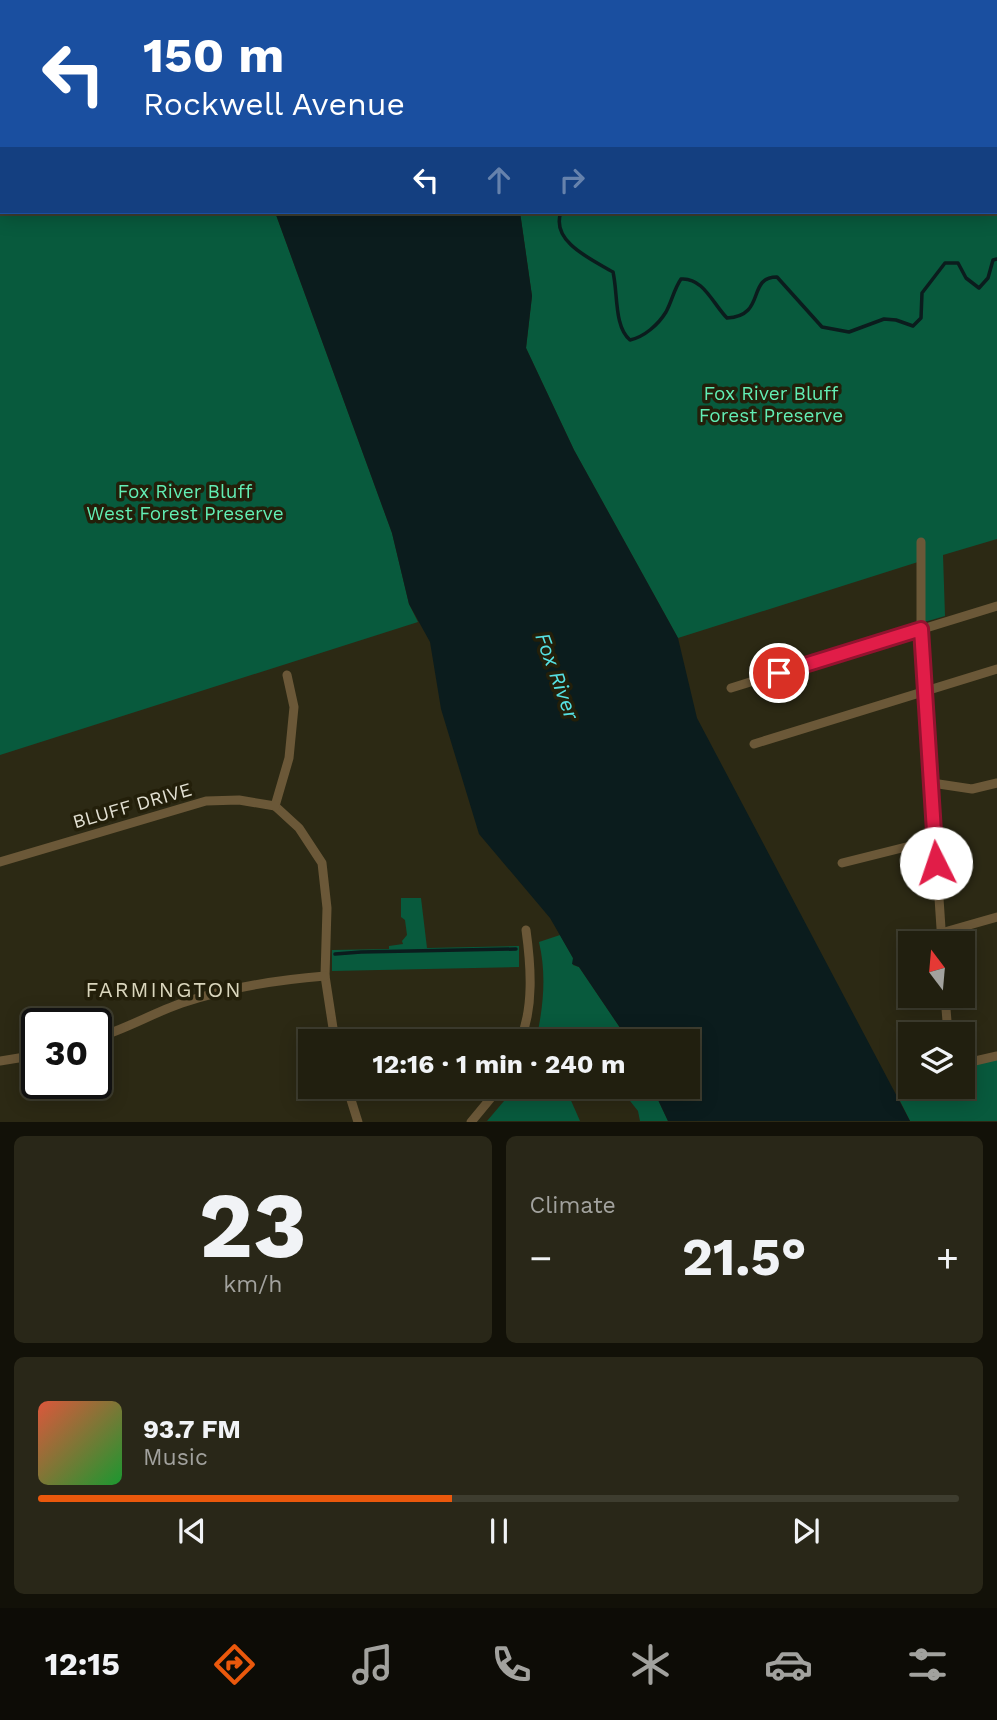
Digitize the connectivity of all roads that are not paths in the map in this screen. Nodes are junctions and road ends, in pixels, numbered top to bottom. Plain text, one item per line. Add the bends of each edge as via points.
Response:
1 (921, 542) dead end
2 (997, 606) edge
3 (921, 629) junction
4 (997, 669) edge
5 (287, 675) dead end
6 (731, 688) dead end
7 (925, 691) junction
8 (754, 744) dead end
9 (932, 783) junction
10 (997, 783) edge
11 (275, 806) junction
12 (934, 840) junction
13 (0, 862) edge
14 (842, 863) dead end
15 (997, 917) edge
16 (526, 930) dead end
17 (940, 931) edge
18 (960, 931) edge
19 (325, 976) junction
20 (333, 1029) edge
21 (523, 1029) edge
22 (112, 1031) edge
23 (997, 1056) edge
24 (21, 1058) edge
25 (0, 1061) edge
26 (975, 1061) edge
27 (351, 1099) edge
28 (490, 1099) edge
29 (358, 1122) edge
30 (471, 1122) edge

1 - 3 street
2 - 3 street
3 - 6 street
3 - 7 street
4 - 7 street
5 - 11 street via 294,707 289,758
7 - 8 street
7 - 9 street
9 - 10 street via 972,789
9 - 12 street
11 - 13 street, BLUFF DRIVE via 206,801
11 - 19 street via 299,828 323,863
12 - 14 street
12 - 17 street
15 - 18 street
16 - 21 street via 531,973
19 - 20 street
19 - 22 street via 219,992
23 - 26 street
24 - 25 street
27 - 29 street
28 - 30 street

